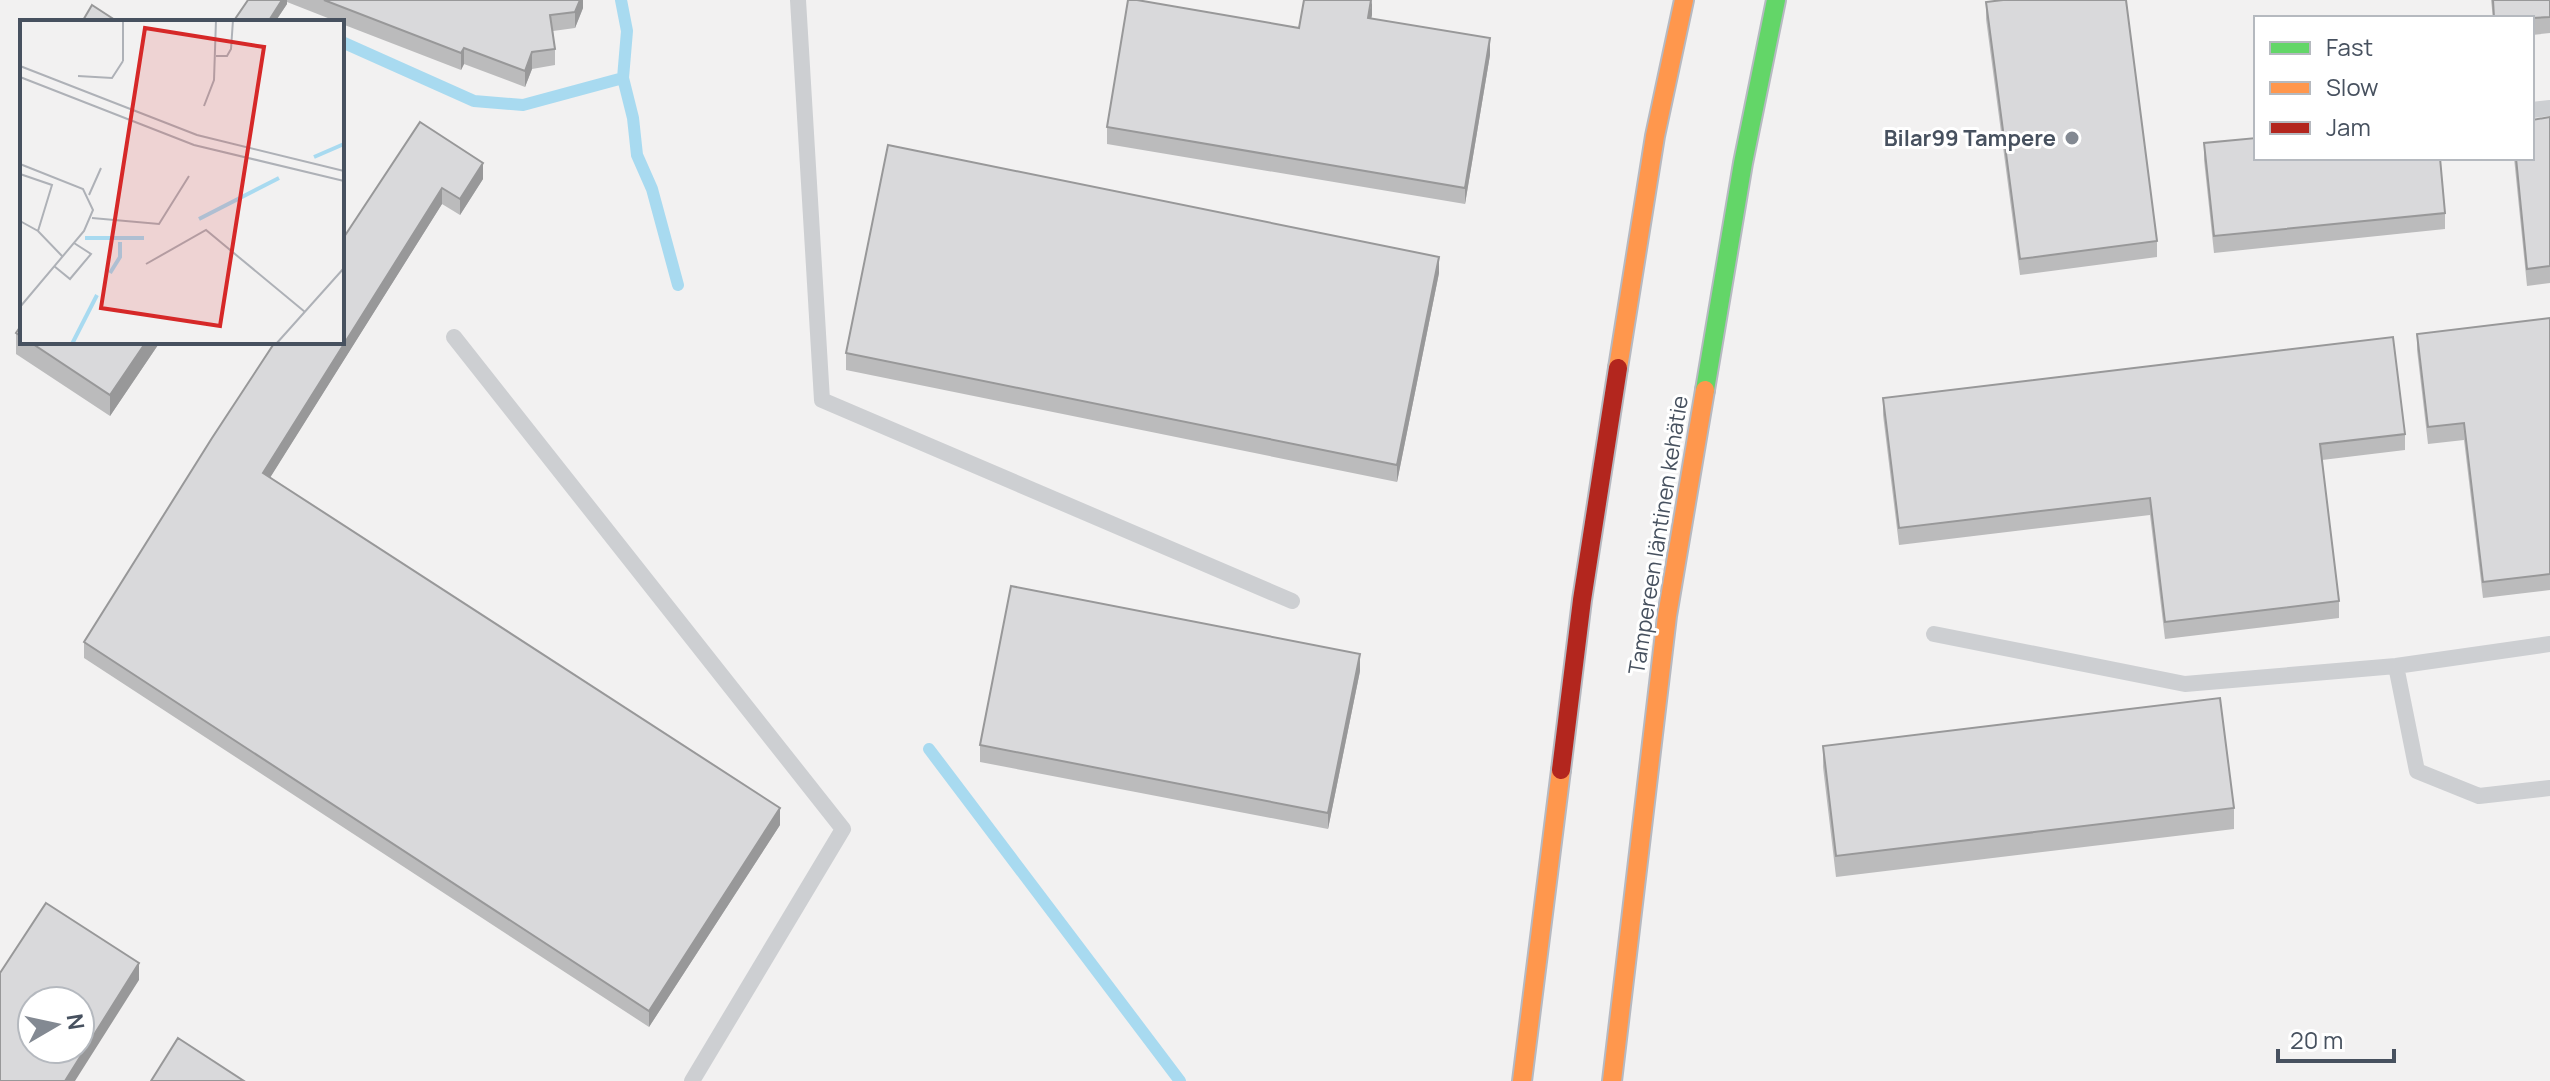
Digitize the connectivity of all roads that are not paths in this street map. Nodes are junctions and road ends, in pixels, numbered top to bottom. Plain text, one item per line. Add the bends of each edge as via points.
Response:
1 (798, 0) edge
2 (1684, 0) edge
3 (1776, 0) edge
4 (454, 337) dead end
5 (1292, 601) dead end
6 (1934, 634) dead end
7 (2550, 644) edge
8 (2396, 666) junction
9 (2550, 788) edge
10 (692, 1081) edge
11 (1522, 1081) edge
12 (1612, 1081) edge

1 - 5 lane via 822,400
2 - 11 highway via 1655,136 1582,600
3 - 12 highway, Tampereen läntinen kehätie via 1743,163 1667,616
4 - 10 lane via 843,829
6 - 8 lane via 2185,684
7 - 8 lane
8 - 9 lane via 2417,771 2479,796

